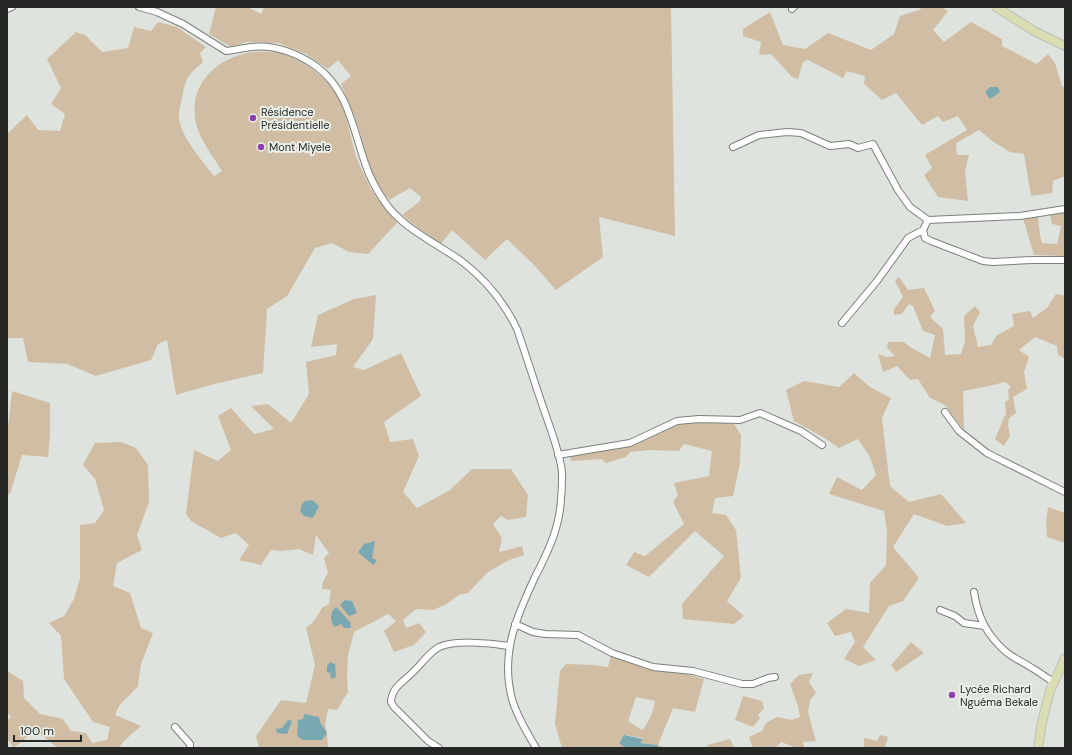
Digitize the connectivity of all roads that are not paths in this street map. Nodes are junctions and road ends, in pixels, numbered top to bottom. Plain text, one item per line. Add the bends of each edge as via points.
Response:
1 (12, 7) edge
2 (139, 7) edge
3 (996, 7) edge
4 (7, 9) edge
5 (1065, 46) edge
6 (733, 147) dead end
7 (1065, 209) edge
8 (928, 220) junction
9 (923, 230) junction
10 (1065, 260) edge
11 (842, 323) dead end
12 (945, 412) dead end
13 (822, 445) dead end
14 (558, 455) junction
15 (1065, 492) edge
16 (974, 592) dead end
17 (940, 610) dead end
18 (515, 624) junction
19 (984, 626) junction
20 (509, 646) junction
21 (1065, 658) edge
22 (775, 677) dead end
23 (1053, 682) junction
24 (175, 727) dead end
25 (190, 748) edge
26 (439, 748) edge
27 (536, 748) edge
28 (1038, 748) edge

1 - 4 street
2 - 14 street via 183,24 226,51 253,47 283,49 318,67 328,77 344,100 370,178 384,201 403,222 473,271 504,305 517,329
3 - 5 main road via 1034,31
6 - 8 street via 759,135 787,132 801,133 830,146 850,144 858,148 873,144 910,207
7 - 8 street via 1020,216
8 - 9 street
9 - 10 street via 925,238 983,261
9 - 11 street via 908,238 878,281
12 - 15 street via 960,431 988,453
13 - 14 street via 801,431 760,413 740,420 677,421 630,442
14 - 18 street via 562,474 557,528
16 - 19 street via 976,606
17 - 19 street via 964,623
18 - 20 street
18 - 22 street via 533,632 578,636 612,653 653,667 693,671 742,684 753,684
19 - 23 street via 1006,652
20 - 26 street via 470,642 439,646 393,690 391,702 394,707 428,741
20 - 27 street via 512,699 523,727
21 - 23 main road
23 - 28 main road via 1044,712
24 - 25 street via 190,744

